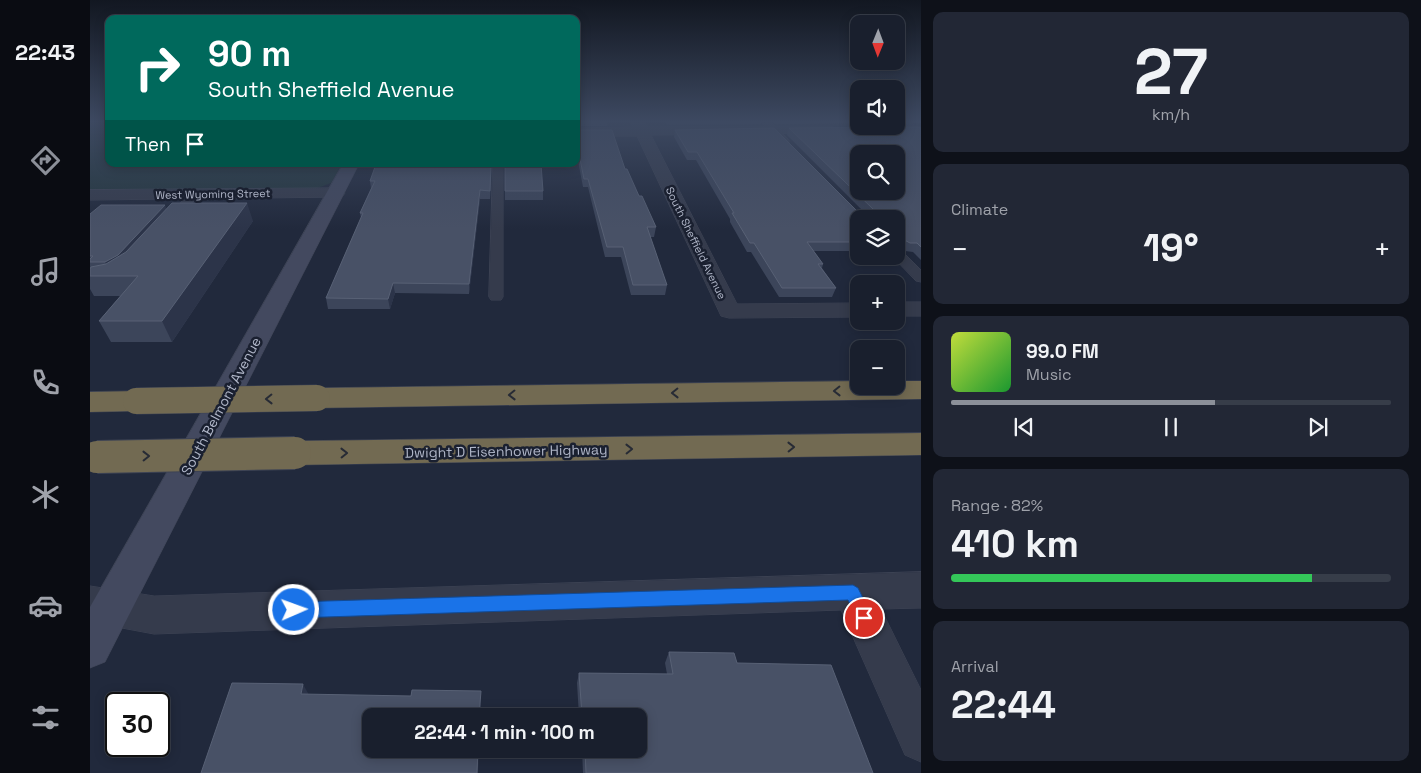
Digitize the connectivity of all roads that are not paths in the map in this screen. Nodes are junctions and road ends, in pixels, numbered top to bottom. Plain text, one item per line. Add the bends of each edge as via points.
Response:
1 (654, 157) edge
2 (349, 167) edge
3 (498, 167) edge
4 (336, 193) junction
5 (194, 194) junction
6 (90, 195) edge
7 (162, 231) edge
8 (905, 262) edge
9 (921, 278) edge
10 (496, 297) dead end
11 (905, 309) edge
12 (921, 309) edge
13 (850, 310) edge
14 (921, 390) edge
15 (90, 402) edge
16 (921, 444) edge
17 (93, 457) edge
18 (921, 590) edge
19 (853, 593) junction
20 (101, 605) edge
21 (90, 647) edge
22 (921, 739) edge

1 - 13 street, South Sheffield Avenue via 729,311
2 - 4 main road, South Belmont Avenue
3 - 10 lane
4 - 5 street, West Wyoming Street
4 - 20 main road, South Belmont Avenue
5 - 6 street, West Wyoming Street
5 - 7 lane
8 - 9 lane
11 - 12 street
14 -> 15 highway, bridge
17 -> 16 highway, Dwight D Eisenhower Highway, bridge
18 - 19 street
19 - 20 street via 154,614
19 - 22 street
20 - 21 main road, South Belmont Avenue

